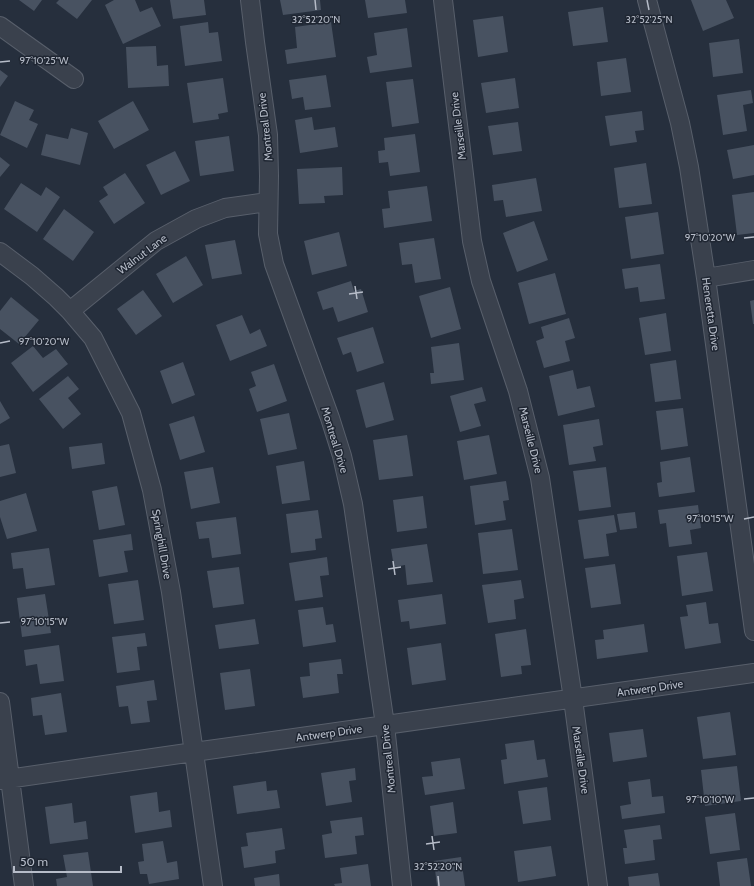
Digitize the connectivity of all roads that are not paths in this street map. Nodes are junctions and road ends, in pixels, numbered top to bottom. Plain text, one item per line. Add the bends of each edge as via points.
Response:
1 (250, 0) edge
2 (443, 0) edge
3 (647, 0) edge
4 (0, 26) edge
5 (74, 79) dead end
6 (268, 202) junction
7 (0, 252) edge
8 (754, 270) edge
9 (706, 278) junction
10 (70, 311) junction
11 (754, 631) edge
12 (754, 673) edge
13 (573, 699) junction
14 (0, 702) edge
15 (385, 725) junction
16 (194, 752) junction
17 (5, 779) edge
18 (24, 886) edge
19 (213, 886) edge
20 (402, 886) edge
21 (598, 886) edge

1 - 6 street, Montreal Drive via 268,135
2 - 13 street, Marseille Drive via 472,241 481,281 518,391 540,478
3 - 9 street, Heneretta Drive via 680,123
4 - 5 street
6 - 10 street, Walnut Lane via 225,208 196,219 156,241
6 - 15 street, Montreal Drive via 268,234 274,264 342,456 351,497
7 - 10 street, Springhill Drive via 56,296
8 - 9 street
9 - 11 street, Heneretta Drive
10 - 16 street, Springhill Drive via 92,338 131,413 154,497 171,592
12 - 13 street, Antwerp Drive
13 - 15 street, Antwerp Drive
13 - 21 street, Marseille Drive
14 - 17 street
15 - 16 street, Antwerp Drive
15 - 20 street, Montreal Drive
16 - 17 street, Antwerp Drive
16 - 19 street, Springhill Drive
17 - 18 street

